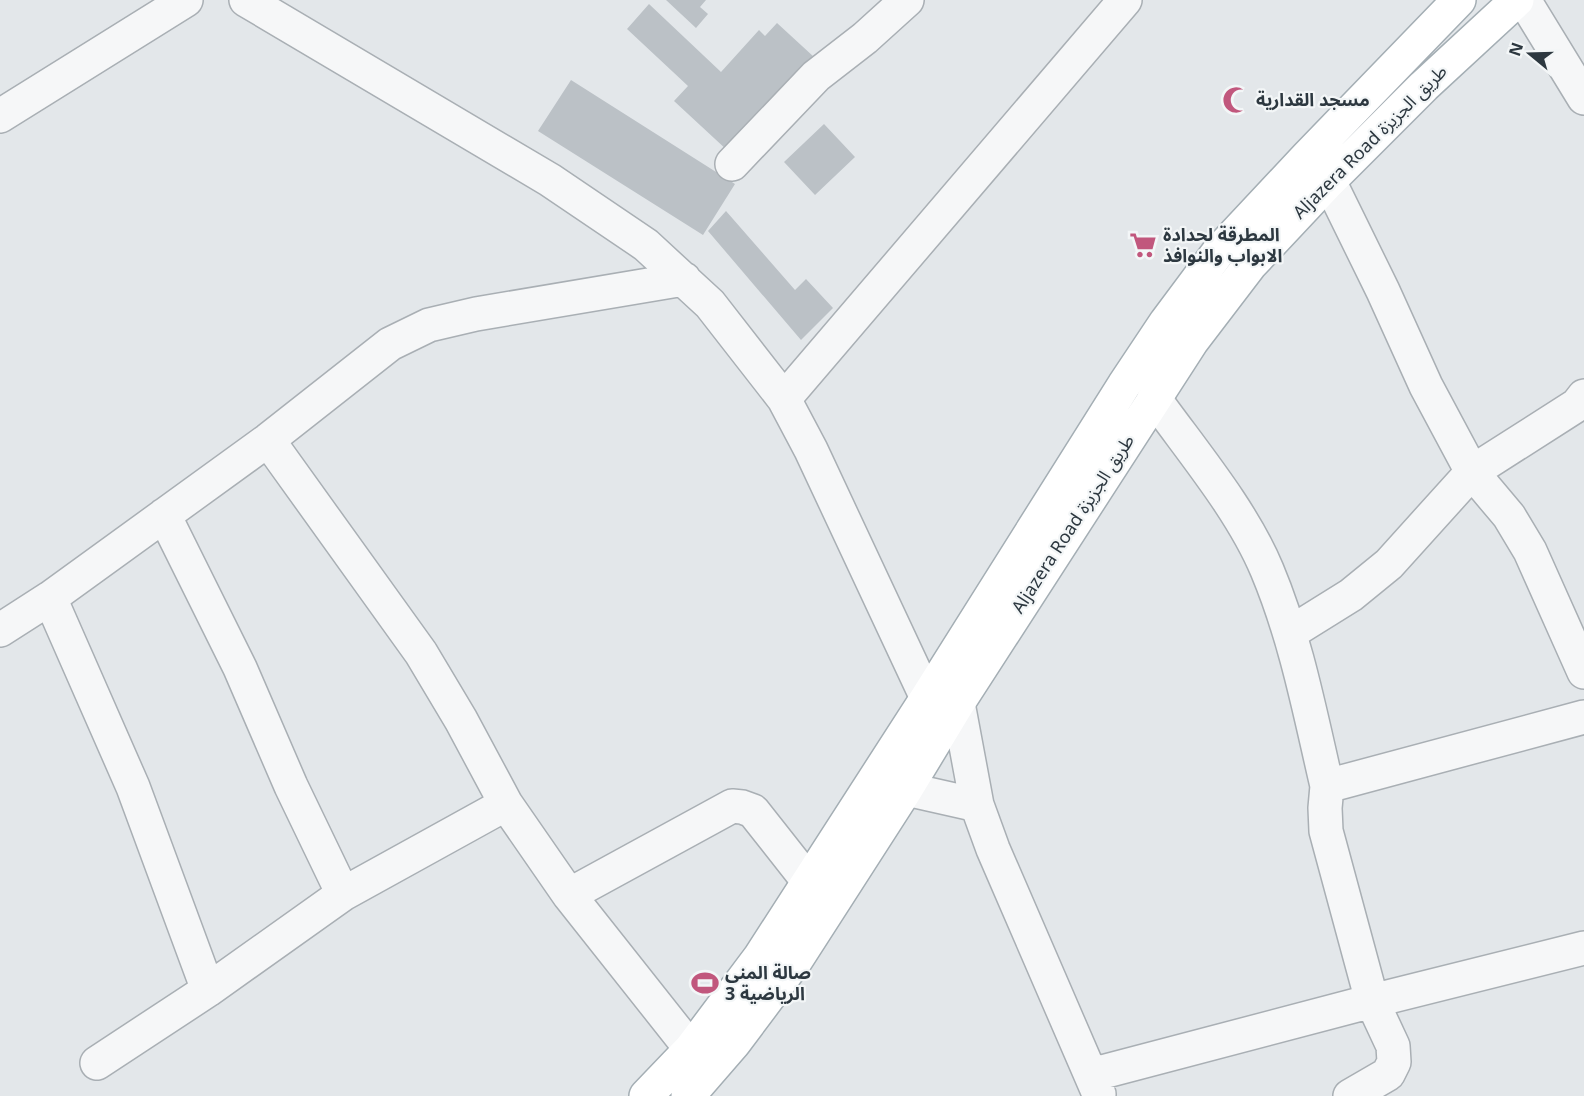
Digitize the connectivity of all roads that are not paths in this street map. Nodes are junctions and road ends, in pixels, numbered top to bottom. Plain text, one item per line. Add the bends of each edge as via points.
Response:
1 (186, 0) edge
2 (907, 0) edge
3 (1125, 0) edge
4 (1459, 0) edge
5 (1517, 0) edge
6 (1524, 0) edge
7 (265, 4) edge
8 (1584, 98) edge
9 (0, 117) edge
10 (732, 164) dead end
11 (1329, 182) junction
12 (684, 279) junction
13 (1584, 396) edge
14 (1154, 398) junction
15 (784, 399) junction
16 (268, 440) junction
17 (1472, 472) junction
18 (164, 515) junction
19 (50, 598) junction
20 (0, 630) edge
21 (1290, 633) junction
22 (1584, 672) edge
23 (943, 709) junction
24 (1584, 717) edge
25 (1327, 786) junction
26 (906, 789) junction
27 (506, 804) junction
28 (977, 805) junction
29 (809, 882) junction
30 (343, 894) junction
31 (568, 895) junction
32 (1584, 948) edge
33 (208, 990) junction
34 (1372, 1001) junction
35 (691, 1050) junction
36 (97, 1063) dead end
37 (1095, 1086) edge
38 (646, 1096) edge
39 (688, 1096) edge
40 (1350, 1096) edge

1 - 9 street
2 - 10 street via 816,76
3 - 15 street
4 - 23 main road, Aljazera Road طريق الجزيزة via 1219,251 1166,322 1124,385
5 - 11 main road, Aljazera Road طريق الجزيزة
6 - 8 street
7 - 12 street via 550,180 646,245
11 - 14 main road, Aljazera Road طريق الجزيزة via 1250,265
11 - 17 street via 1426,386
12 - 15 street via 710,304
12 - 16 street via 429,325 390,344
13 - 17 street
14 - 21 street via 1239,517 1266,568
14 - 23 main road, Aljazera Road طريق الجزيزة
15 - 23 street
16 - 18 street
16 - 27 street via 421,653
17 - 21 street via 1389,564 1351,595
17 - 22 street via 1509,516 1530,551
18 - 19 street
18 - 30 street via 240,668
19 - 20 street
19 - 33 street via 133,787
21 - 25 street
23 - 26 main road, Aljazera Road طريق الجزيزة
23 - 28 street
23 - 29 main road, Aljazera Road طريق الجزيزة
24 - 25 street
25 - 34 street via 1326,831
26 - 28 street
26 - 39 main road, Aljazera Road طريق الجزيزة via 796,960 734,1043
27 - 30 street
27 - 31 street
28 - 37 street
29 - 31 street via 753,811 732,806
29 - 35 main road, Aljazera Road طريق الجزيزة via 760,957
30 - 33 street
31 - 35 street
32 - 34 street
33 - 36 street
34 - 37 street
34 - 40 street via 1393,1046 1394,1062 1388,1074
35 - 38 main road, Aljazera Road طريق الجزيزة

